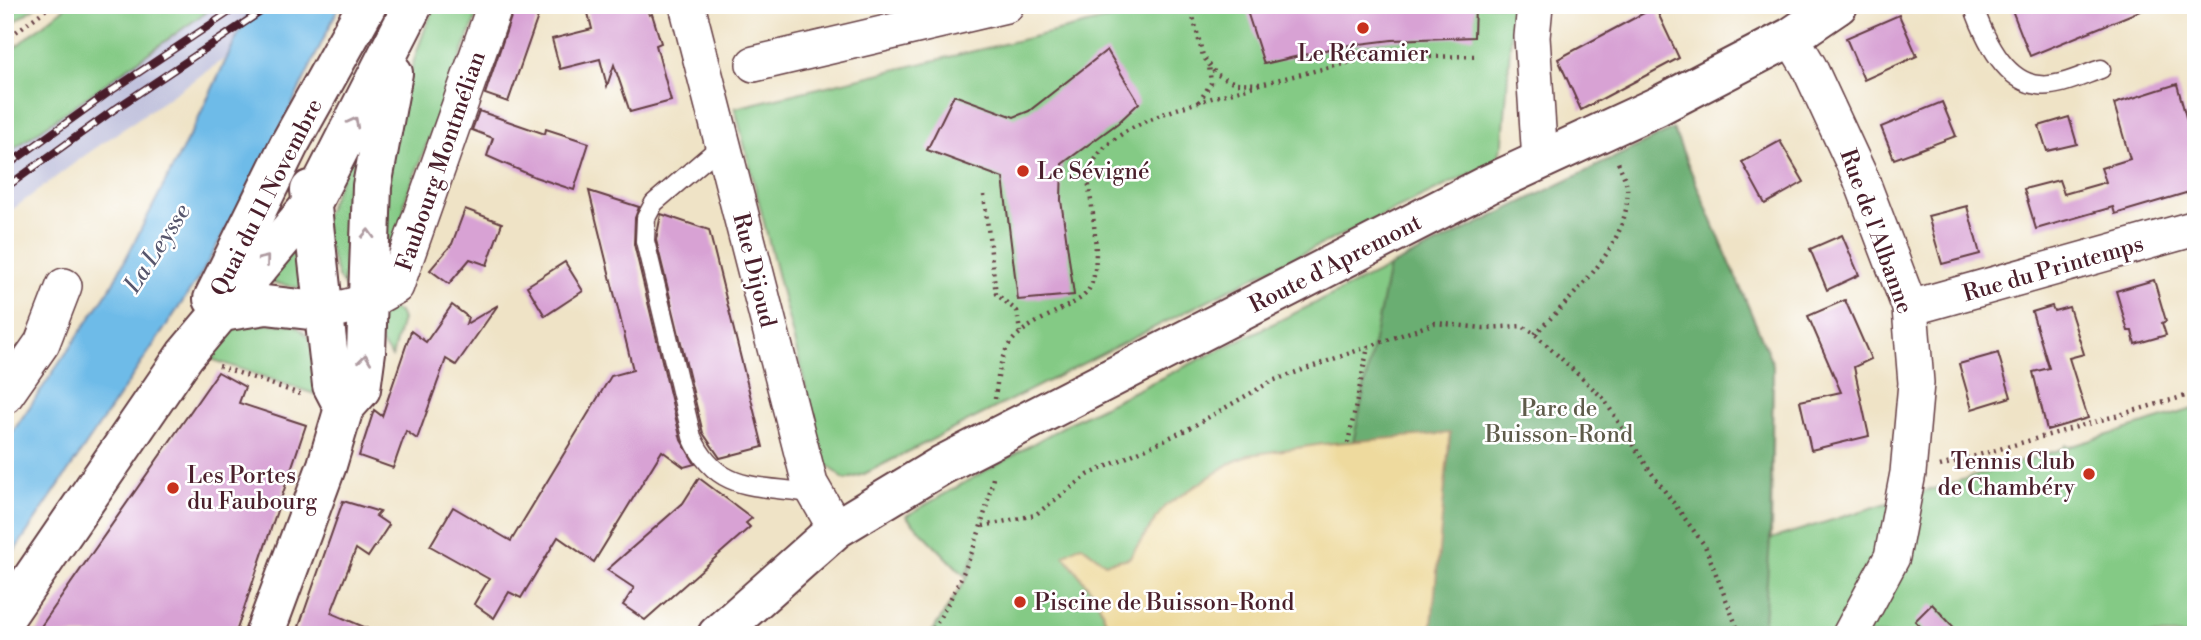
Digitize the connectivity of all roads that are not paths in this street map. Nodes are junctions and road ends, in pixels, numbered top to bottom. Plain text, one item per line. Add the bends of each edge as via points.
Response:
1 (367, 5) edge
2 (495, 5) edge
3 (687, 5) edge
4 (1006, 5) edge
5 (1535, 5) edge
6 (1839, 5) edge
7 (1973, 5) edge
8 (406, 21) edge
9 (1791, 37) junction
10 (349, 40) junction
11 (754, 64) dead end
12 (2101, 69) dead end
13 (723, 144) junction
14 (1540, 161) junction
15 (311, 205) junction
16 (2196, 228) edge
17 (64, 286) dead end
18 (367, 302) junction
19 (1910, 309) junction
20 (222, 312) junction
21 (326, 312) junction
22 (185, 355) junction
23 (5, 396) edge
24 (344, 408) junction
25 (816, 494) junction
26 (836, 530) junction
27 (5, 618) edge
28 (264, 635) edge
29 (716, 635) edge
30 (1850, 635) edge

1 - 10 main road, Quai du 11 Novembre
2 - 18 street, Faubourg Montmélian via 396,286
3 - 13 street, Rue Dijoud
4 - 11 street
5 - 14 street via 1532,37
6 - 9 main road, Route d'Apremont
7 - 12 lane via 1998,59 2024,79 2039,85
15 -> 8 main road, Quai du 11 Novembre
18 -> 8 main road, Faubourg Montmélian via 372,186
9 - 14 main road, Route d'Apremont
9 - 19 street, Rue de l'Albanne via 1861,179
10 - 15 main road, Quai du 11 Novembre via 319,130
10 - 22 main road, Quai du 11 Novembre via 289,145
13 - 25 street, Rue Dijoud
13 - 25 lane via 654,203 646,218 645,241 692,438 712,470 728,479
14 - 26 main road, Route d'Apremont via 1329,264 989,441
20 -> 15 main road, Quai du 11 Novembre
15 - 21 main road
16 - 19 street, Rue du Printemps
17 - 23 street via 42,342
18 - 21 street, Faubourg Montmélian
24 -> 18 main road, Faubourg Montmélian via 361,389
19 - 30 street, Rue de l'Albanne via 1916,383 1908,473 1892,557
20 - 21 main road, Faubourg Montmélian via 265,305
20 - 22 main road, Quai du 11 Novembre
21 - 24 main road via 332,385
22 - 27 main road, Quai du 11 Novembre
24 - 28 main road, Faubourg Montmélian
25 - 26 street, Rue Dijoud
26 - 29 main road, Route d'Apremont

